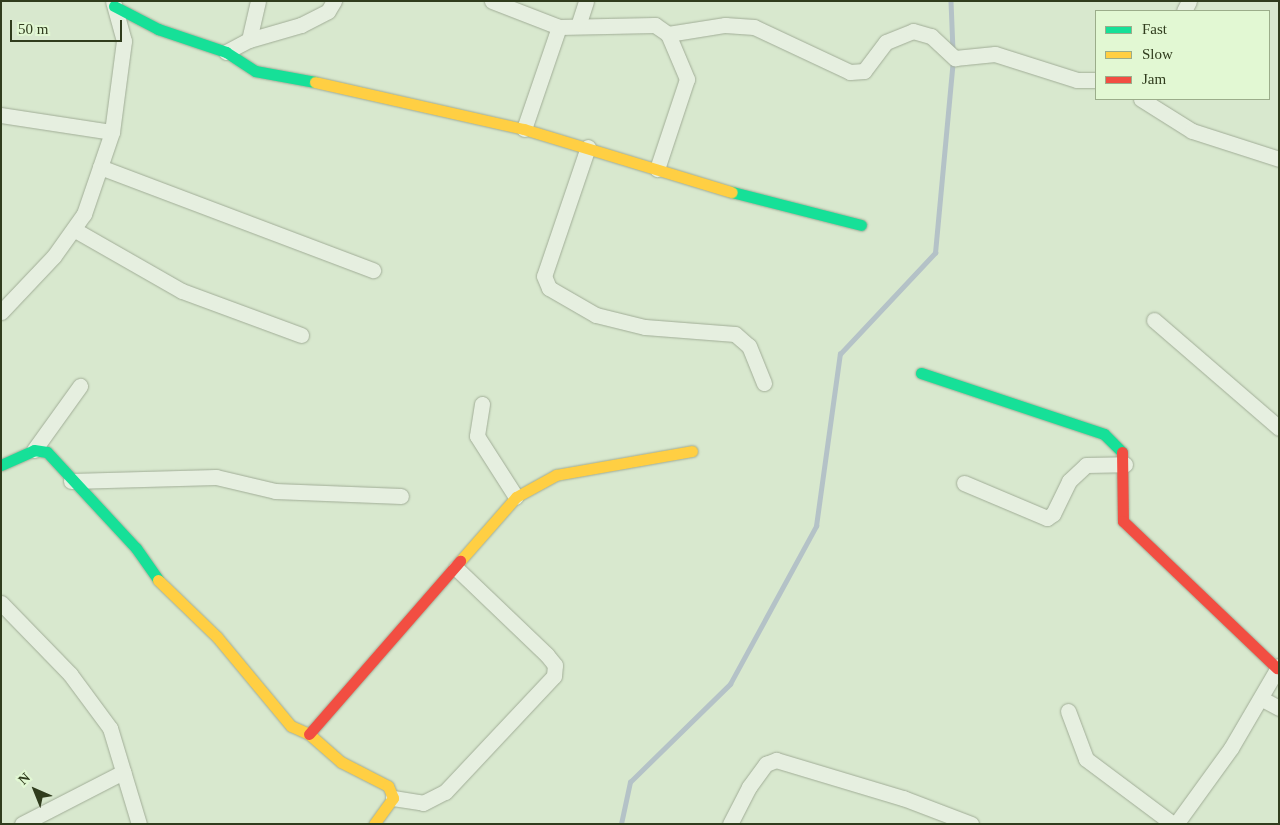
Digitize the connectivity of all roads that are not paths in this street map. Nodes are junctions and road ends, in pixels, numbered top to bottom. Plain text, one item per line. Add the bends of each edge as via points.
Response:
1 (137, 1) edge
2 (258, 1) edge
3 (334, 1) edge
4 (492, 1) edge
5 (586, 1) edge
6 (114, 4) edge
7 (134, 18) junction
8 (578, 26) junction
9 (559, 27) junction
10 (668, 34) junction
11 (249, 40) junction
12 (226, 52) junction
13 (1095, 80) edge
14 (1143, 100) edge
15 (1, 115) edge
16 (524, 128) junction
17 (112, 132) junction
18 (588, 147) junction
19 (1279, 159) edge
20 (100, 167) junction
21 (657, 170) junction
22 (861, 225) dead end
23 (75, 230) junction
24 (373, 270) dead end
25 (1, 312) edge
26 (1154, 320) dead end
27 (301, 335) dead end
28 (920, 373) dead end
29 (764, 383) dead end
30 (80, 386) dead end
31 (482, 404) dead end
32 (1279, 428) edge
33 (34, 450) junction
34 (692, 451) dead end
35 (1125, 464) junction
36 (1, 465) edge
37 (71, 481) junction
38 (964, 483) dead end
39 (401, 496) dead end
40 (516, 497) junction
41 (456, 568) junction
42 (1, 603) edge
43 (1278, 667) edge
44 (1262, 699) junction
45 (1279, 708) edge
46 (1068, 711) dead end
47 (309, 734) junction
48 (123, 772) junction
49 (393, 798) junction
50 (22, 824) edge
51 (139, 824) edge
52 (374, 824) edge
53 (730, 824) edge
54 (971, 824) edge
55 (1174, 824) edge

1 - 7 street
2 - 11 street
3 - 11 street via 328,12 301,25
4 - 9 street
5 - 8 street
6 - 7 street
6 - 17 street via 124,41
7 - 12 street
8 - 9 street
8 - 10 street via 655,25
9 - 16 street
10 - 13 street via 725,25 754,27 850,72 864,71 886,42 913,31 931,36 955,58 995,54 1077,80
10 - 21 street via 687,79
11 - 12 street
12 - 16 street via 255,71 378,93
14 - 19 street via 1192,132
15 - 17 street
16 - 18 street
17 - 20 street
18 - 21 street
18 - 29 street via 544,276 549,288 604,317 645,327 735,334 750,346
20 - 23 street
20 - 24 street
21 - 22 street
23 - 25 street
23 - 27 street via 182,291
26 - 32 street
28 - 35 street via 1104,434 1120,447
30 - 33 street
31 - 40 street via 476,436
33 - 36 street
33 - 37 street via 47,452
34 - 40 street via 556,474
35 - 38 street via 1086,465 1069,481 1053,514 1047,518
35 - 43 street via 1119,493 1124,521
37 - 39 street via 169,482 216,476 275,491
37 - 47 street via 136,548 161,584 218,637 275,709 292,726
40 - 41 street
41 - 47 street
41 - 49 street via 547,655 555,665 554,676 445,792 423,803
42 - 48 street via 70,674 110,728
43 - 44 street
44 - 45 street
44 - 55 street
46 - 55 street via 1086,759
47 - 49 street via 341,762 388,786
48 - 50 street
48 - 51 street
49 - 52 street
53 - 54 street via 749,787 766,764 776,760 903,798

